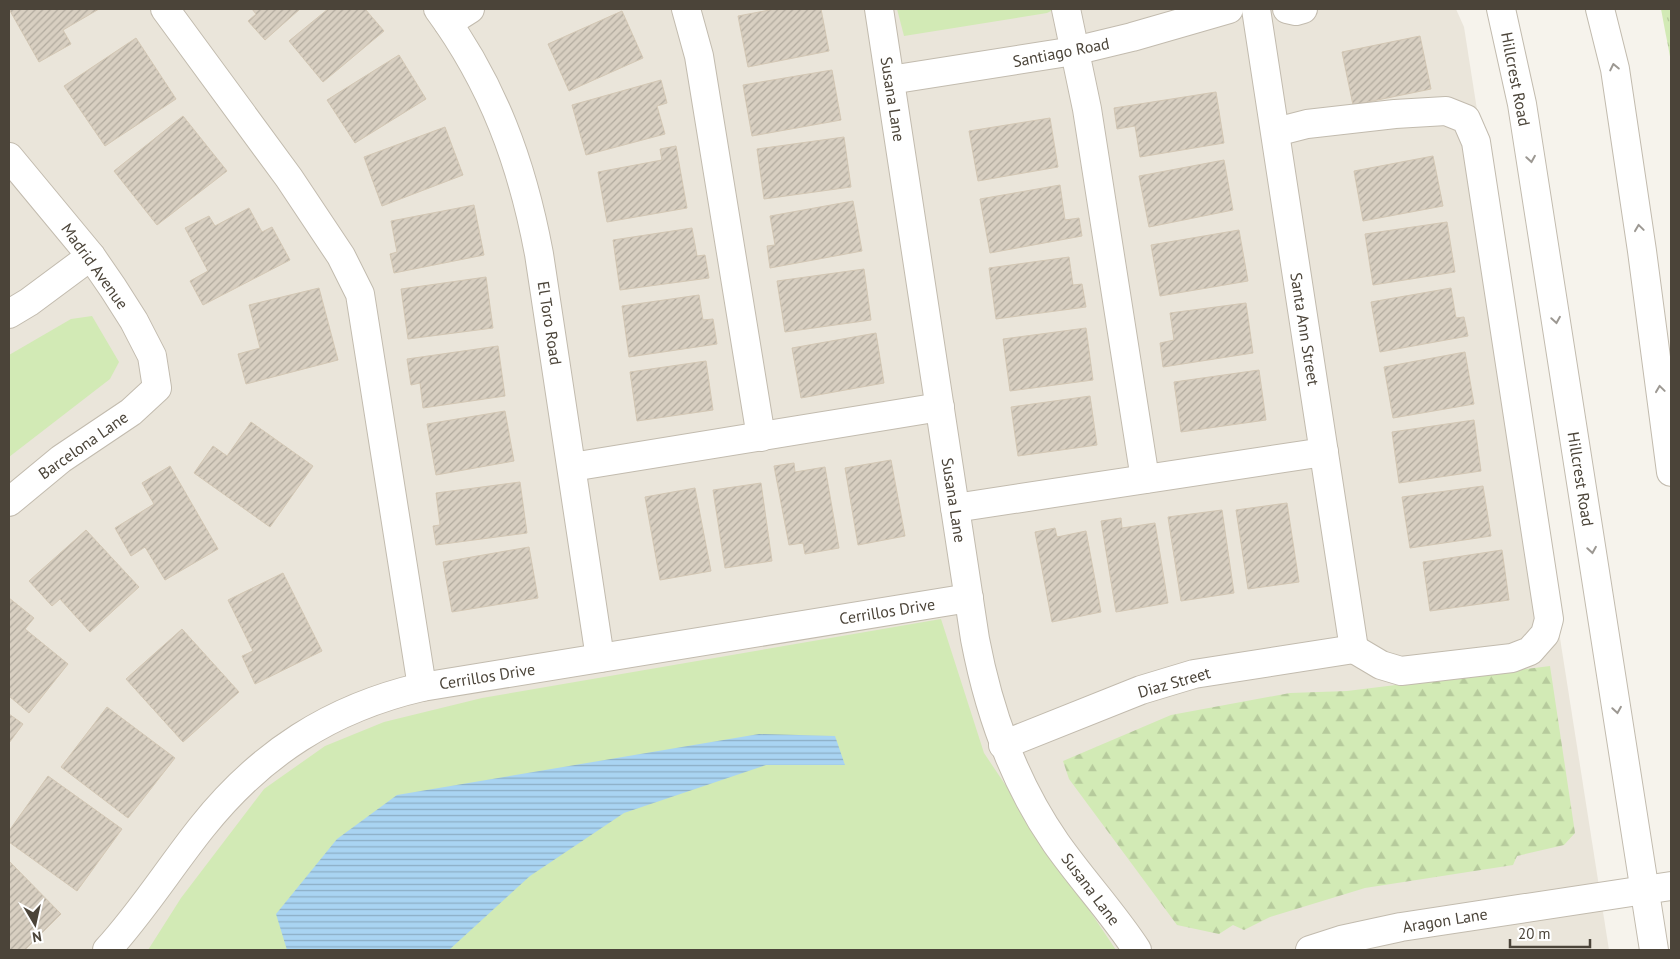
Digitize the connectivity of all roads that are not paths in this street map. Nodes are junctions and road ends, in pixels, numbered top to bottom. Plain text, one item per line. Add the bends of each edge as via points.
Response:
1 (165, 9) edge
2 (686, 9) edge
3 (879, 9) edge
4 (1066, 9) edge
5 (1229, 9) edge
6 (1256, 9) edge
7 (1287, 9) edge
8 (1303, 9) edge
9 (1501, 9) edge
10 (1600, 9) edge
11 (452, 13) edge
12 (1074, 52) junction
13 (890, 80) junction
14 (1276, 132) junction
15 (9, 156) edge
16 (91, 256) junction
17 (9, 314) edge
18 (157, 388) joint
19 (940, 407) junction
20 (761, 437) junction
21 (1324, 452) junction
22 (572, 467) junction
23 (1671, 472) edge
24 (1145, 479) junction
25 (9, 502) edge
26 (955, 508) junction
27 (968, 598) junction
28 (1354, 649) junction
29 (600, 658) junction
30 (422, 687) junction
31 (1004, 745) junction
32 (1671, 886) edge
33 (1644, 890) junction
34 (108, 950) edge
35 (1137, 950) edge
36 (1310, 950) edge
37 (1654, 950) edge

1 - 30 street via 289,178 341,256 360,294
2 - 20 street via 699,56
3 - 13 street, Susana Lane
4 - 12 street
5 - 12 street, Santiago Road
6 - 14 street, Santa Ann Street
7 - 8 street
9 -> 33 street, Hillcrest Road via 1522,104
23 -> 10 street via 1615,69
11 - 22 street, El Toro Road via 507,133 531,213
12 - 13 street, Santiago Road
12 - 24 street via 1087,109
13 - 19 street, Susana Lane
14 - 21 street, Santa Ann Street
14 - 28 street via 1307,124 1395,114 1446,111 1466,119 1476,142 1549,619 1545,634 1530,651 1512,658 1401,671 1380,665
15 - 16 street, Madrid Avenue
16 - 17 street
16 - 18 street, Madrid Avenue via 134,321 152,356
18 - 25 street, Barcelona Lane via 131,412 61,459
19 - 20 street
19 - 26 street, Susana Lane
20 - 22 street
21 - 24 street
21 - 28 street, Santa Ann Street
22 - 29 street, El Toro Road
24 - 26 street
26 - 27 street, Susana Lane
27 - 29 street, Cerrillos Drive
27 - 31 street, Susana Lane via 981,675
28 - 31 street, Diaz Street via 1176,679
29 - 30 street, Cerrillos Drive
30 - 34 street, Cerrillos Drive via 347,712 296,738 245,778 217,808
31 - 35 street, Susana Lane via 1027,796 1046,828
32 - 33 street, Aragon Lane
33 - 36 street, Aragon Lane via 1401,927
33 - 37 street, Hillcrest Road

